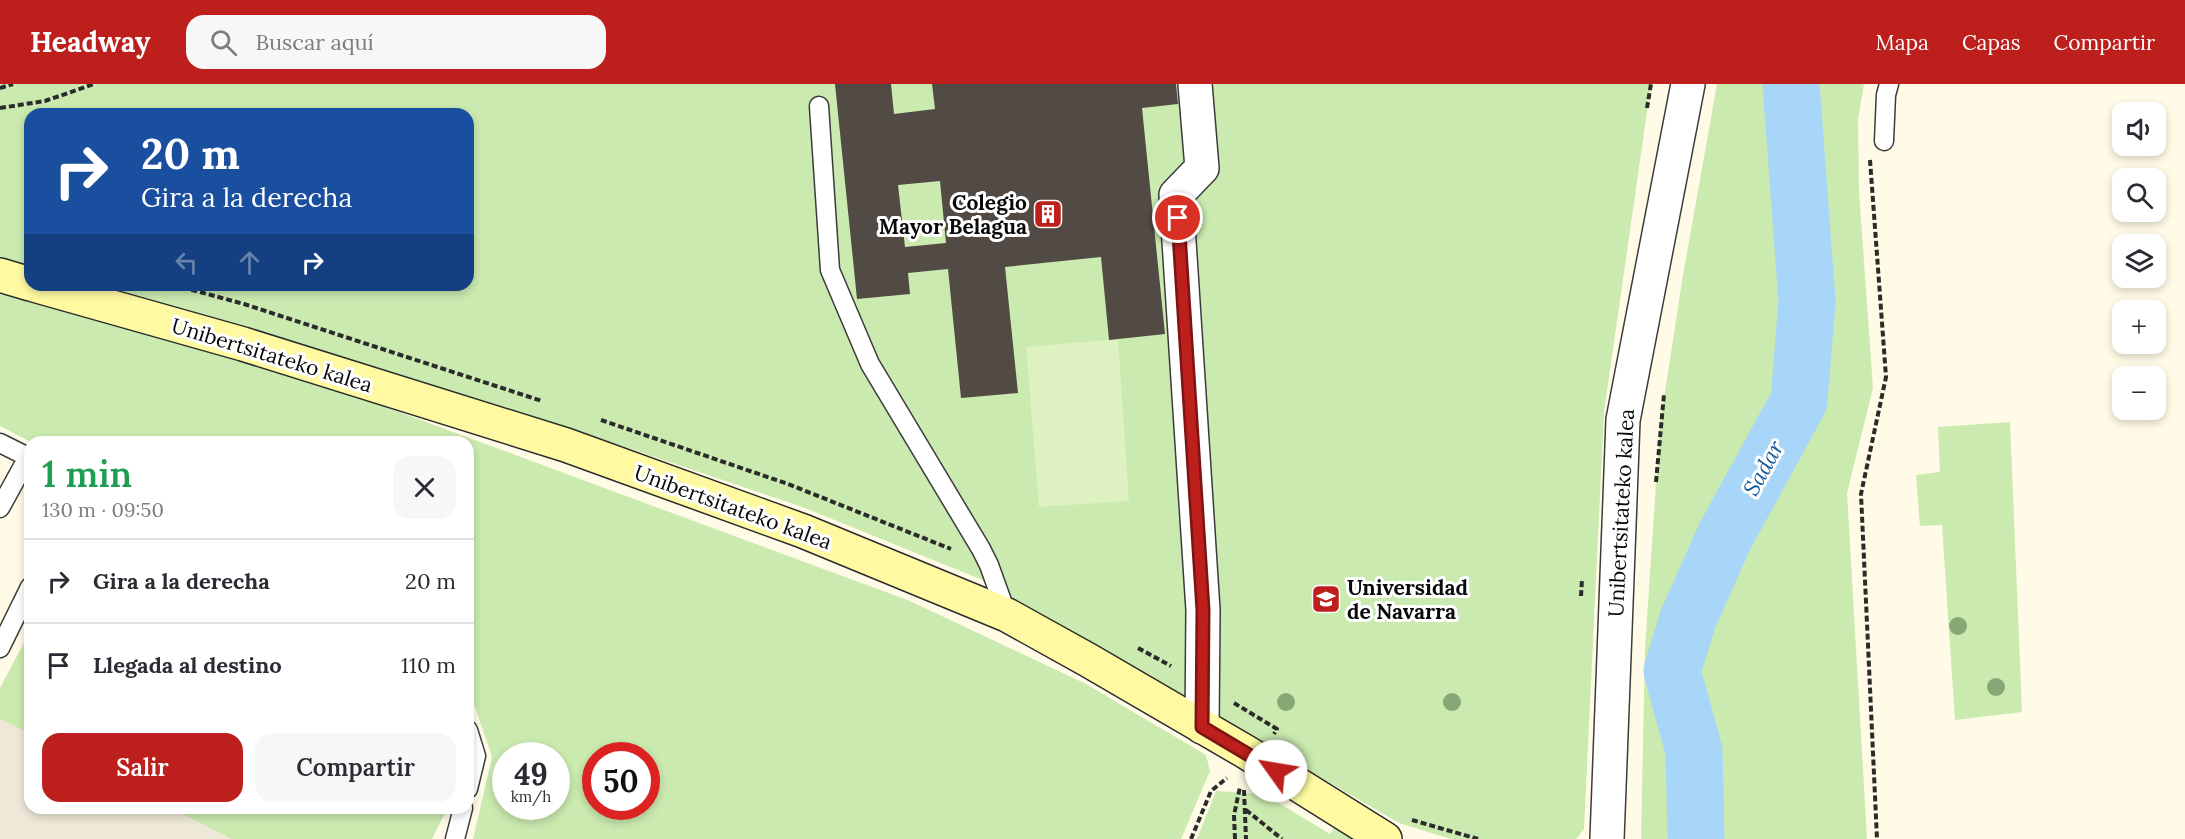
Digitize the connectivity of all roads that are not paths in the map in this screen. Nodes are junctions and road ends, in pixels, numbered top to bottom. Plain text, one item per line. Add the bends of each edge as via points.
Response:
1 (1195, 84) edge
2 (1688, 84) edge
3 (1889, 84) edge
4 (819, 106) dead end
5 (1884, 141) dead end
6 (0, 275) edge
7 (24, 282) edge
8 (57, 291) edge
9 (0, 443) edge
10 (24, 455) edge
11 (24, 466) edge
12 (0, 508) edge
13 (24, 598) edge
14 (1006, 615) junction
15 (0, 648) edge
16 (1202, 727) junction
17 (474, 750) edge
18 (474, 764) edge
19 (461, 814) edge
20 (454, 839) edge
21 (1385, 839) edge
22 (1607, 839) edge

1 - 16 street via 1202,168 1176,195 1203,610
2 - 22 street, Unibertsitateko kalea via 1623,420
3 - 5 lane
4 - 14 lane via 830,270 870,364 981,549
6 - 7 main road, Unibertsitateko kalea
8 - 14 main road, Unibertsitateko kalea via 243,344 566,446 803,531
9 - 10 lane
11 - 12 lane
13 - 15 lane
14 - 16 main road, Unibertsitateko kalea
16 - 21 main road, Unibertsitateko kalea
17 - 18 lane
19 - 20 lane

